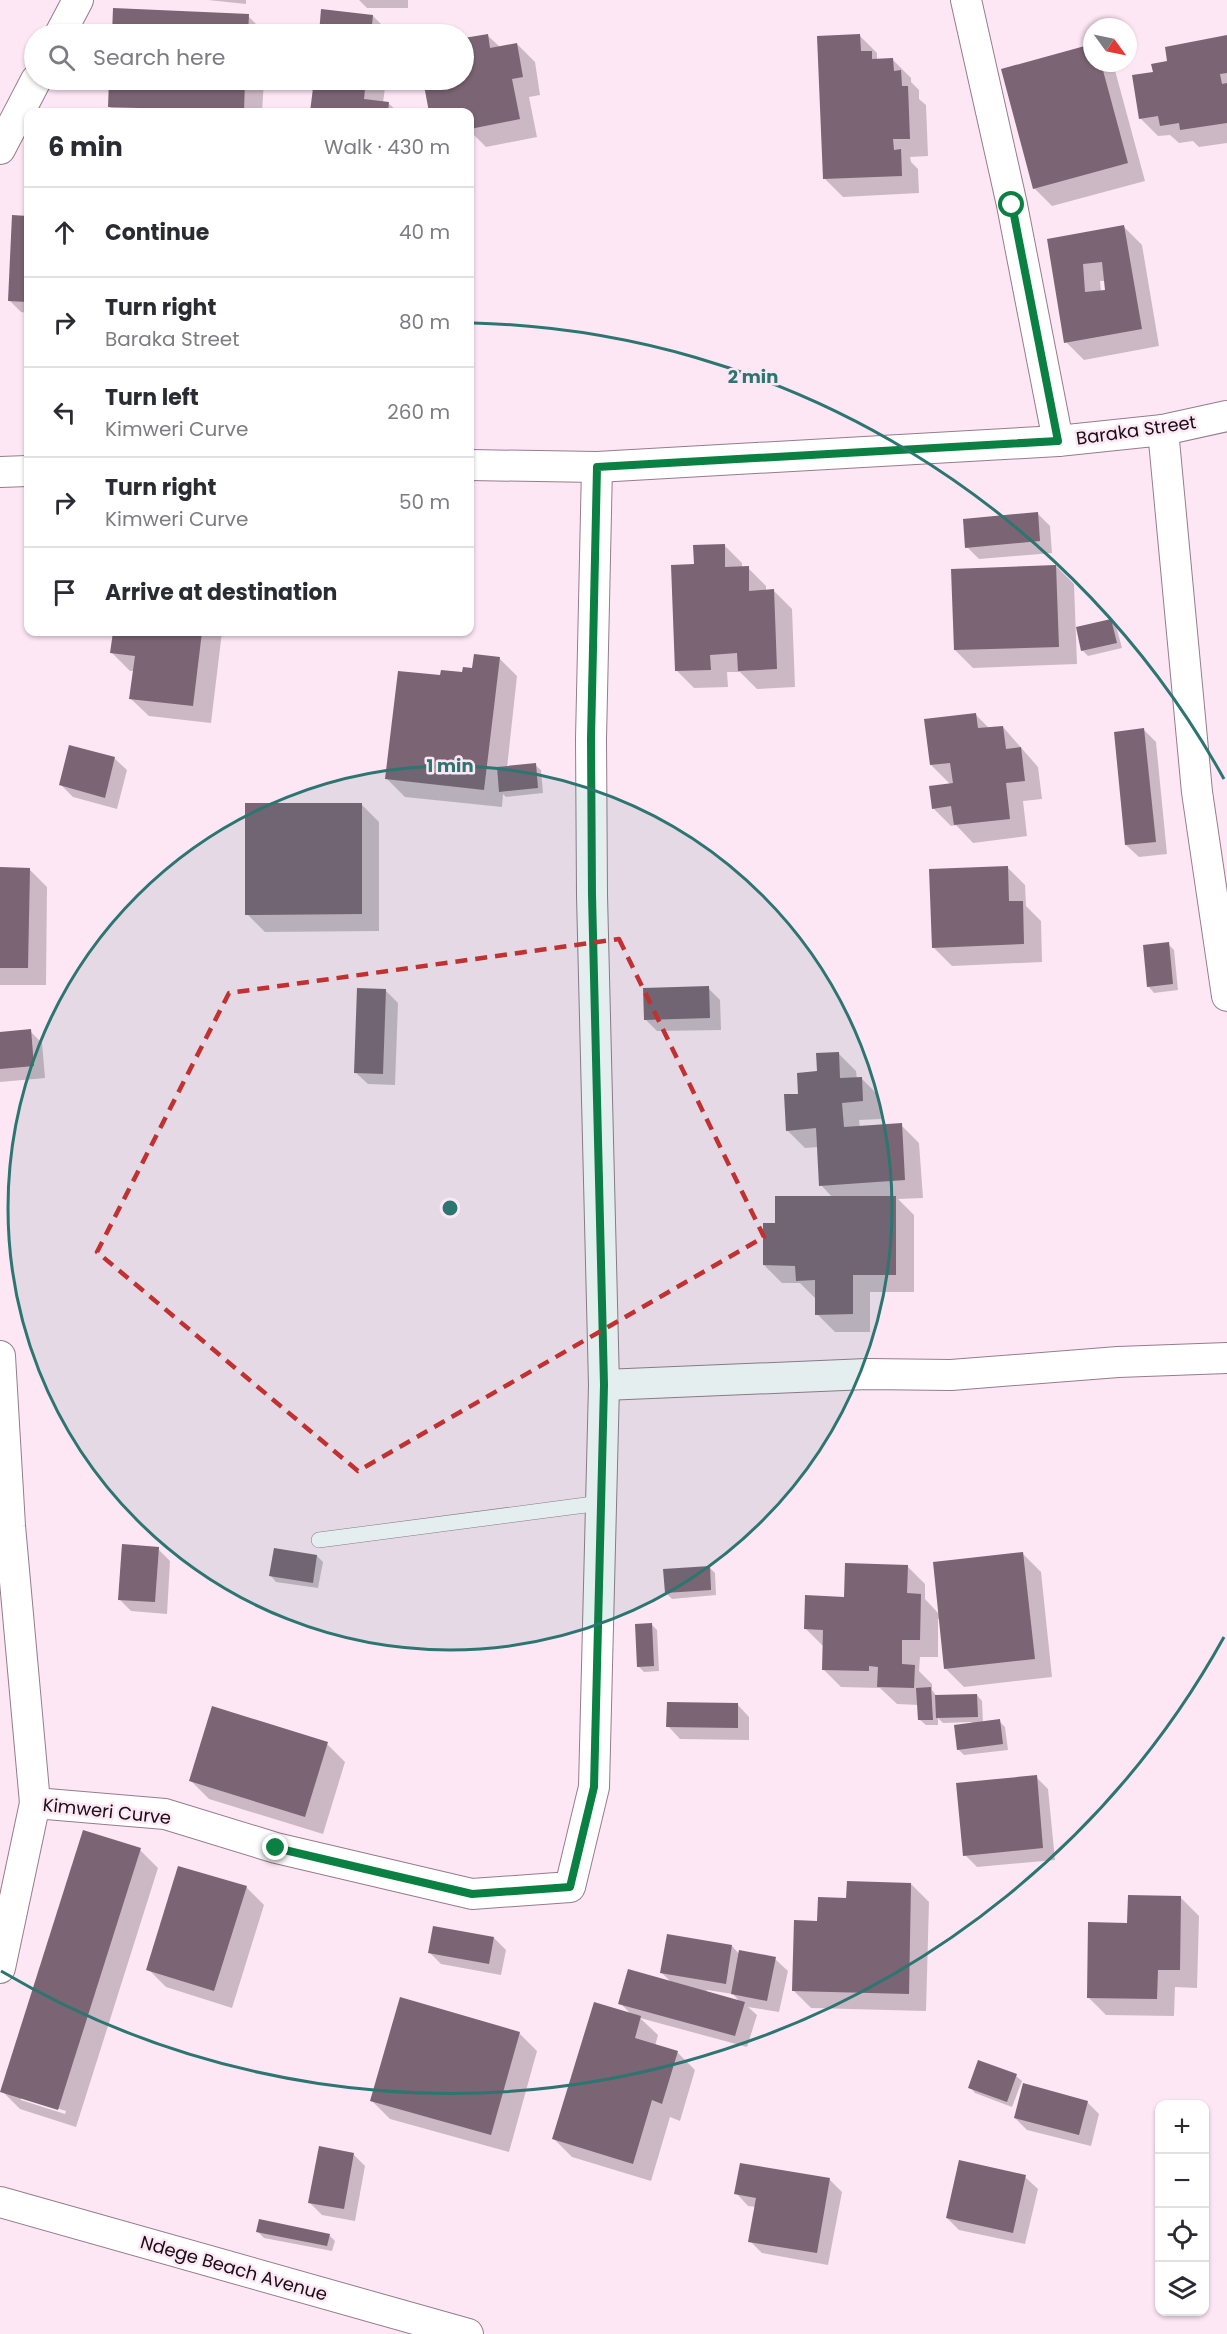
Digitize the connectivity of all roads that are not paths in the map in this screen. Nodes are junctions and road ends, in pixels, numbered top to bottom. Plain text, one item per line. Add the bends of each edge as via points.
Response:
1 (78, 0) edge
2 (966, 0) edge
3 (65, 24) edge
4 (31, 90) edge
5 (0, 149) edge
6 (1227, 416) edge
7 (1162, 430) junction
8 (1058, 441) junction
9 (474, 465) edge
10 (597, 467) junction
11 (24, 471) edge
12 (0, 472) edge
13 (1227, 996) edge
14 (0, 1356) edge
15 (1227, 1358) edge
16 (604, 1385) junction
17 (601, 1503) junction
18 (319, 1540) dead end
19 (35, 1803) junction
20 (0, 1968) edge
21 (0, 2202) edge
22 (468, 2334) edge

1 - 3 street
2 - 8 street via 1012,205
4 - 5 street
6 - 7 street, Baraka Street
7 - 8 street, Baraka Street
7 - 13 street via 1197,792
8 - 10 street, Baraka Street
9 - 10 street, Baraka Street
10 - 16 street, Kimweri Curve via 592,895
11 - 12 street
14 - 19 street via 10,1526
15 - 16 street via 951,1375 867,1374
16 - 17 street, Kimweri Curve
17 - 18 lane
17 - 19 street, Kimweri Curve via 594,1787 570,1887 472,1894 276,1848 165,1814
19 - 20 street, Kimweri Curve
21 - 22 street, Ndege Beach Avenue

